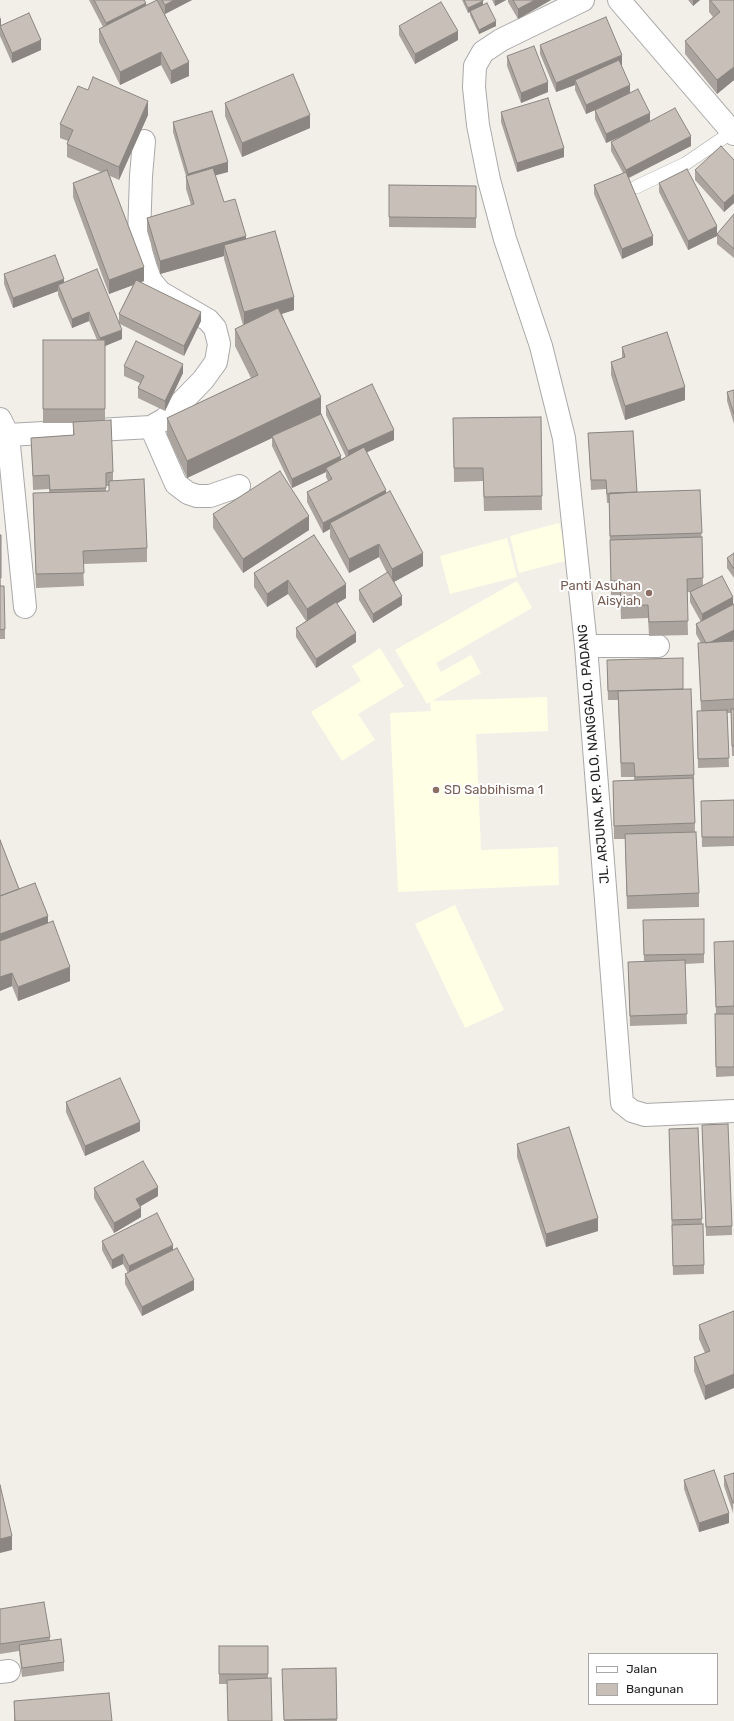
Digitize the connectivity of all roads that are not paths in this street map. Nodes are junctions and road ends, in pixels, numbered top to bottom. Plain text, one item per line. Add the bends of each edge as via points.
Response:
1 (583, 0) edge
2 (619, 0) edge
3 (733, 133) edge
4 (144, 141) dead end
5 (636, 186) dead end
6 (4, 427) edge
7 (151, 427) junction
8 (239, 486) dead end
9 (25, 607) dead end
10 (586, 646) junction
11 (658, 646) dead end
12 (734, 1111) edge

1 - 10 street, JL. ARJUNA, KP. OLO, NANGGALO, PADANG via 486,49 475,66 474,87 489,180 505,239 541,346 564,438
2 - 3 street
3 - 5 lane via 685,164
4 - 7 street via 139,236 146,268 160,292 208,320 215,328 219,344 216,362 203,380 165,419
6 - 7 street
6 - 9 street
7 - 8 street via 176,484 188,493 210,496
10 - 11 street
10 - 12 street, JL. ARJUNA, KP. OLO, NANGGALO, PADANG via 622,1103 632,1111 645,1115

